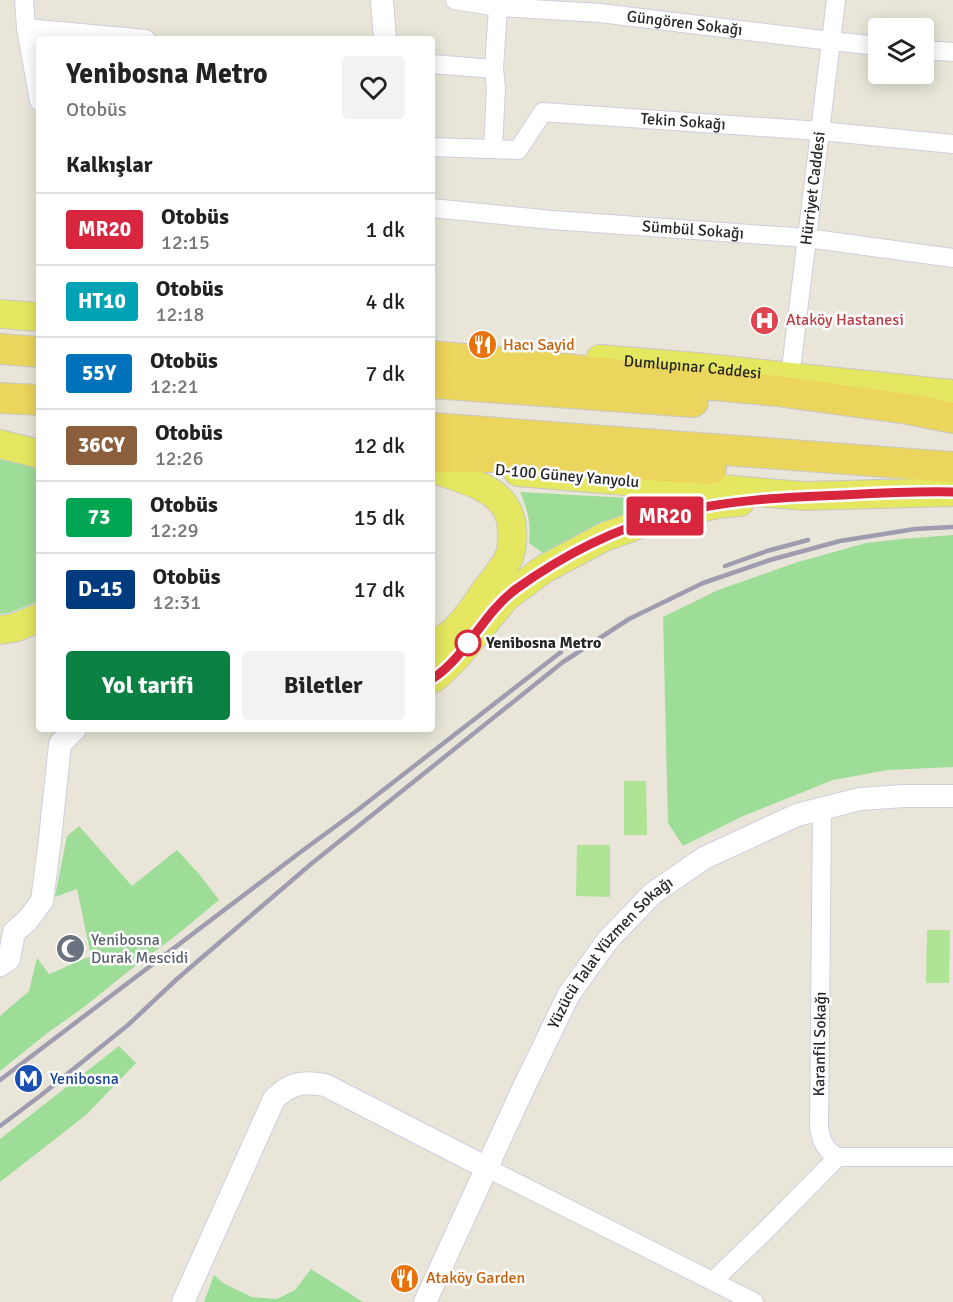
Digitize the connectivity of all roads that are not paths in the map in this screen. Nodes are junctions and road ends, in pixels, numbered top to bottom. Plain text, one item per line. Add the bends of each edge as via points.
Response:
1 (24, 0) edge
2 (382, 0) edge
3 (455, 0) edge
4 (836, 0) edge
5 (498, 7) junction
6 (26, 28) junction
7 (113, 36) edge
8 (385, 36) edge
9 (831, 41) junction
10 (868, 45) edge
11 (934, 51) edge
12 (953, 52) edge
13 (435, 64) edge
14 (494, 69) junction
15 (36, 84) edge
16 (820, 131) junction
17 (953, 144) edge
18 (435, 147) edge
19 (493, 149) junction
20 (435, 208) edge
21 (807, 238) junction
22 (953, 258) edge
23 (0, 314) edge
24 (36, 317) edge
25 (0, 333) edge
26 (36, 334) edge
27 (0, 349) edge
28 (36, 352) edge
29 (435, 355) edge
30 (435, 355) edge
31 (790, 377) junction
32 (435, 383) edge
33 (953, 394) edge
34 (0, 398) edge
35 (36, 400) edge
36 (953, 420) edge
37 (435, 428) edge
38 (0, 432) edge
39 (36, 434) edge
40 (0, 444) edge
41 (36, 453) edge
42 (435, 457) edge
43 (435, 462) edge
44 (943, 466) edge
45 (435, 469) edge
46 (953, 492) edge
47 (804, 496) junction
48 (36, 619) edge
49 (0, 630) edge
50 (36, 641) edge
51 (435, 643) edge
52 (0, 649) edge
53 (435, 677) edge
54 (72, 732) edge
55 (953, 796) edge
56 (822, 809) junction
57 (7, 934) edge
58 (0, 965) edge
59 (838, 1157) junction
60 (953, 1157) edge
61 (487, 1168) junction
62 (712, 1281) junction
63 (183, 1302) edge
64 (425, 1302) edge
65 (754, 1302) edge

1 - 6 street
2 - 8 street
3 - 5 street, Güngören Sokağı
4 - 9 street, Hürriyet Caddesi
5 - 9 street, Güngören Sokağı via 600,13
5 - 14 street
6 - 7 street
6 - 15 street
9 - 10 street, Güngören Sokağı
9 - 16 street, Hürriyet Caddesi
11 - 12 street
13 - 14 street
14 - 19 street
16 - 17 street, Tekin Sokağı
16 - 19 street, Tekin Sokağı via 543,112 518,150
16 - 21 street, Hürriyet Caddesi
18 - 19 street, Tekin Sokağı
20 - 21 street, Sümbül Sokağı
21 - 22 street, Sümbül Sokağı
21 - 31 street, Hürriyet Caddesi
23 - 24 main road
25 - 26 highway
27 - 28 highway
29 - 31 main road, Dumlupınar Caddesi via 508,354 614,360
30 - 36 highway via 777,391
31 - 33 main road, Dumlupınar Caddesi
32 - 36 highway
34 - 35 highway
37 - 44 highway
38 - 39 main road
40 - 41 main road
42 - 44 highway via 833,473
43 - 47 main road, D-100 Güney Yanyolu
45 - 51 main road via 484,488 498,498 507,509 512,536 508,559 466,617
46 - 47 main road, D-100 Güney Yanyolu
47 - 53 main road via 718,504 666,515 604,537 544,569 506,597
48 - 49 main road
50 - 52 main road
54 - 57 street via 60,744 42,901 27,921
55 - 56 street, Yüzücü Talat Yüzmen Sokağı via 860,799
56 - 59 street, Karanfil Sokağı via 819,1127 825,1146
56 - 61 street, Yüzücü Talat Yüzmen Sokağı via 797,815 704,858 652,894 608,940 569,994
57 - 58 street via 9,959
59 - 60 street
59 - 62 street
61 - 62 street
61 - 63 street via 325,1085 297,1084 274,1100
61 - 64 street, Yüzücü Talat Yüzmen Sokağı
62 - 65 street

